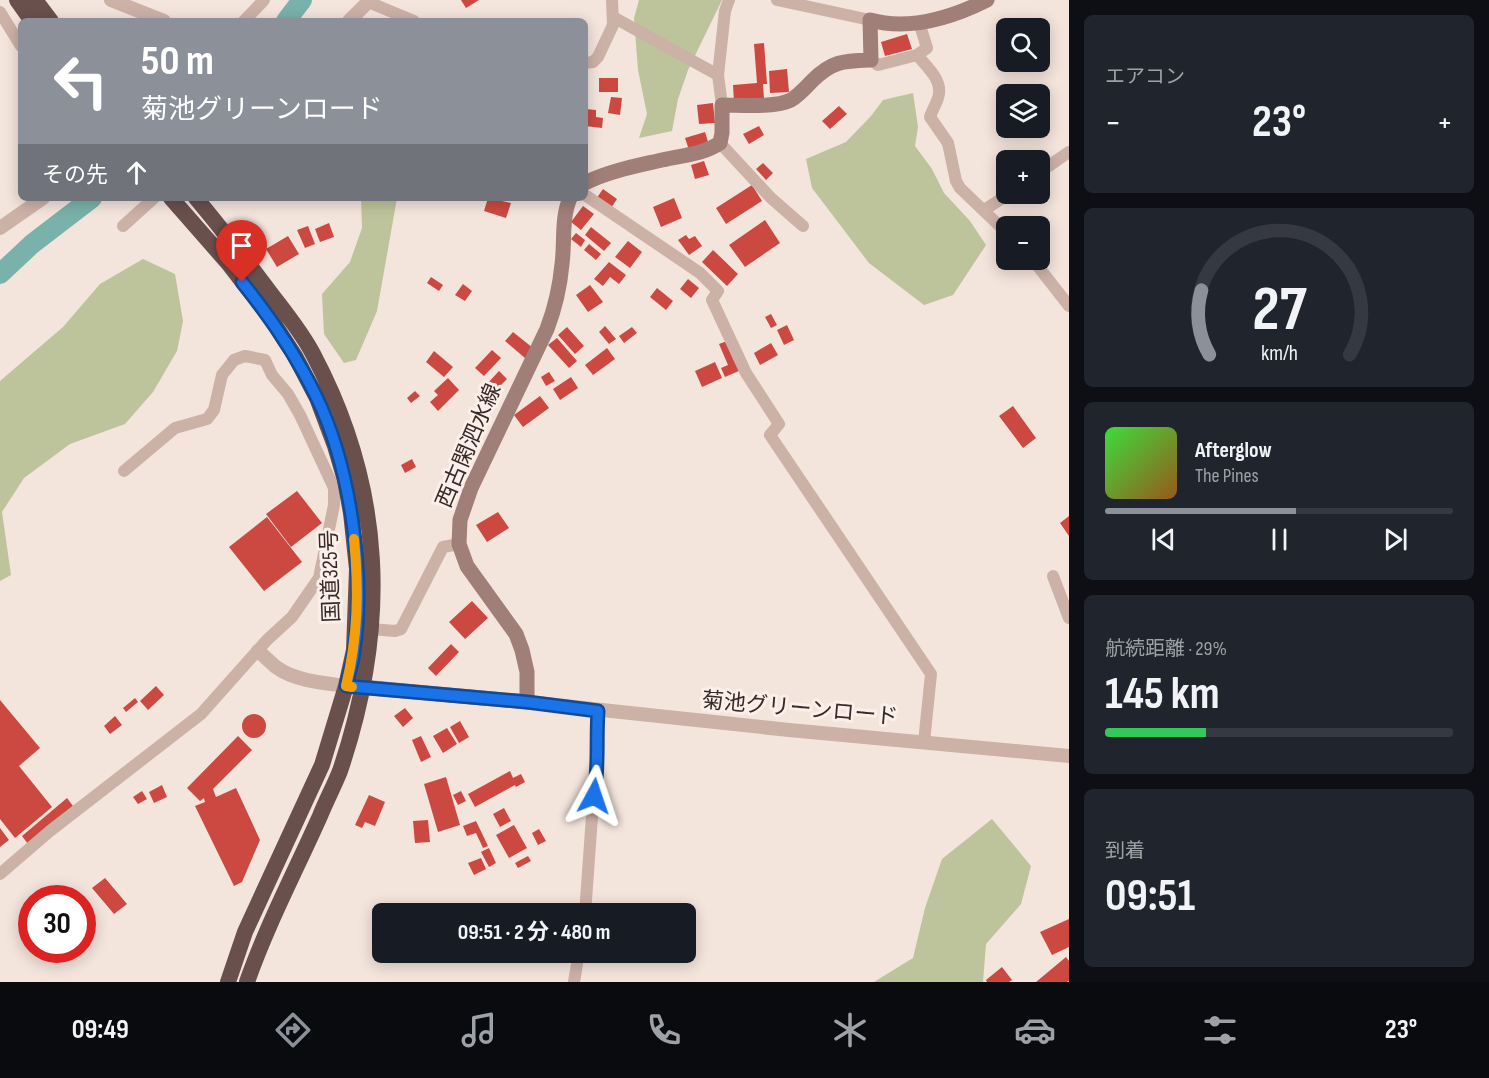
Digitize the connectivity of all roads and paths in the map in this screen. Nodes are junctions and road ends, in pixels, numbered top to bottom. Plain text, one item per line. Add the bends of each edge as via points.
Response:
1 (17, 0) edge
2 (36, 0) edge
3 (264, 0) edge
4 (612, 0) edge
5 (729, 0) edge
6 (777, 0) edge
7 (987, 0) edge
8 (117, 1) edge
9 (369, 1) edge
10 (0, 12) edge
11 (613, 17) junction
12 (30, 18) edge
13 (49, 18) edge
14 (157, 18) edge
15 (247, 18) edge
16 (353, 18) edge
17 (407, 18) edge
18 (870, 20) junction
19 (919, 22) junction
20 (18, 41) edge
21 (917, 56) junction
22 (871, 60) junction
23 (588, 63) edge
24 (718, 75) junction
25 (722, 105) junction
26 (720, 143) junction
27 (1069, 152) edge
28 (1050, 165) edge
29 (588, 182) edge
30 (588, 197) edge
31 (39, 201) edge
32 (151, 201) edge
33 (173, 201) edge
34 (198, 201) edge
35 (569, 201) edge
36 (996, 202) edge
37 (984, 210) junction
38 (996, 222) edge
39 (123, 226) dead end
40 (803, 226) dead end
41 (0, 228) edge
42 (1041, 270) edge
43 (1069, 306) edge
44 (124, 471) dead end
45 (459, 544) junction
46 (1053, 576) dead end
47 (1069, 618) edge
48 (371, 628) junction
49 (258, 651) junction
50 (354, 687) junction
51 (527, 702) junction
52 (598, 711) junction
53 (924, 742) junction
54 (1069, 756) edge
55 (0, 874) edge
56 (586, 903) edge
57 (577, 963) edge
58 (228, 982) edge
59 (247, 982) edge
60 (574, 982) edge

1 - 12 highway
2 - 13 highway
3 - 15 street
4 - 11 street
5 - 24 street
6 - 18 street
7 - 19 main road via 949,17
8 - 14 street
9 - 16 street
9 - 17 street
10 - 20 street
11 - 23 street via 598,57
11 - 24 street
18 - 19 main road
18 - 22 main road
19 - 21 street via 927,48
21 - 22 street via 878,65
21 - 37 street via 938,84 939,96 930,117 948,143 956,181 964,194
22 - 25 main road via 834,63 801,93 782,103
24 - 25 street
25 - 26 main road
26 - 29 main road via 708,151 663,159
26 - 40 street
27 - 28 street
30 - 53 street via 700,273 718,291 712,300 746,373 779,424 770,435 932,674
31 - 41 street
32 - 39 street
33 - 50 highway, 国道325号 via 271,319 317,398 335,446 351,513 357,569
34 - 48 highway, 国道325号 via 299,331 333,397 363,485 368,513 373,549
35 - 45 main road, 西古閑泗水線 via 555,307 471,488 460,520
36 - 37 street
37 - 38 street
42 - 43 street
44 - 49 street via 175,428 207,419 214,410 222,375 234,360 245,356 265,360 300,415 334,488 334,505 319,578 292,617
45 - 48 street via 443,547 401,628
45 - 51 main road, 西古閑泗水線 via 474,579 516,634 527,672
46 - 47 street
48 - 50 highway, 国道325号
49 - 50 street via 288,674
49 - 55 street via 201,714
50 - 51 main road
50 - 58 highway, 国道325号 via 245,932
50 - 59 highway, 国道325号 via 339,771 261,941
51 - 52 street, 菊池グリーンロード
52 - 53 street, 菊池グリーンロード
52 - 56 street via 597,776
53 - 54 street, 菊池グリーンロード
57 - 60 street

